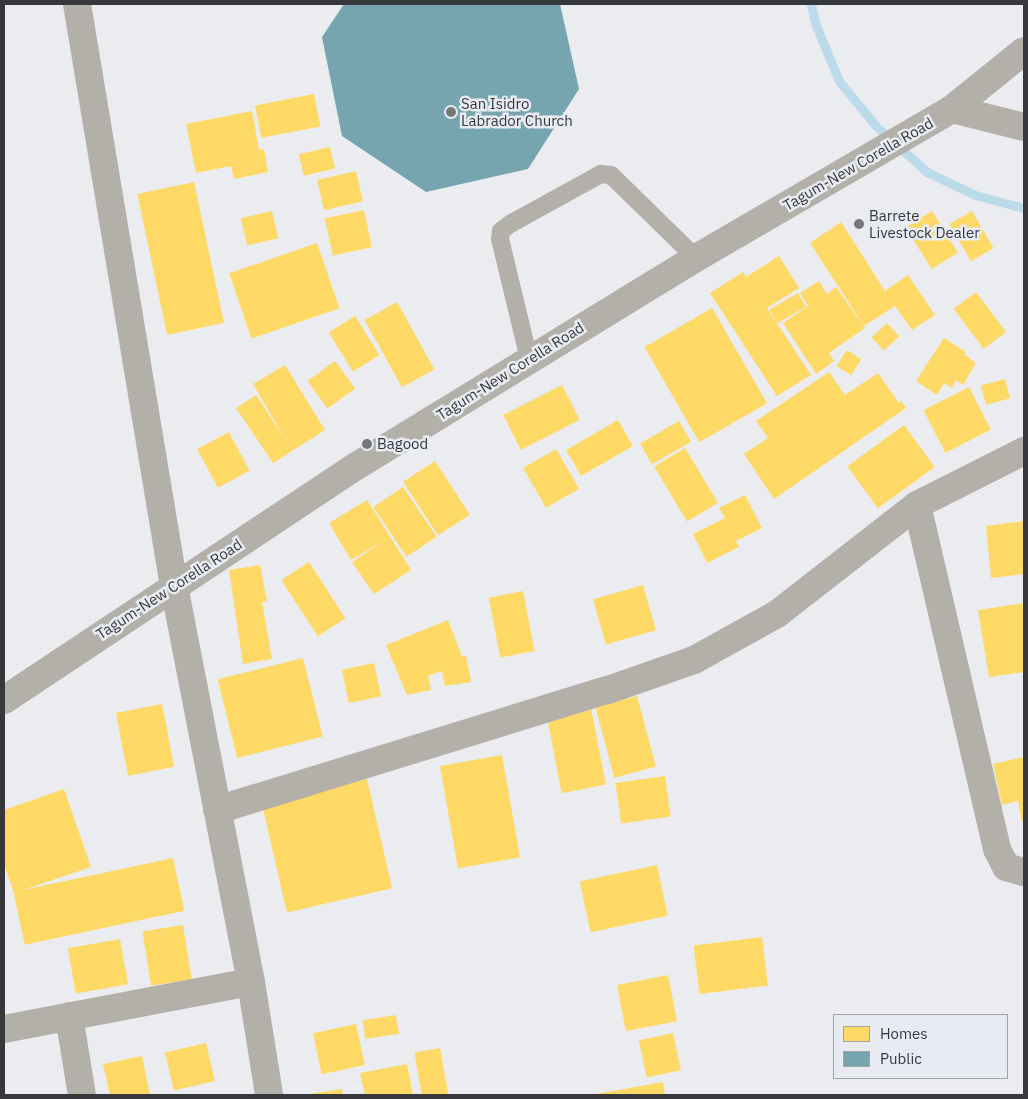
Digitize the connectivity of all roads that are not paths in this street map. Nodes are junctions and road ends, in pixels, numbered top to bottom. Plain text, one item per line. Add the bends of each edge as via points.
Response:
1 (78, 4) edge
2 (1024, 51) edge
3 (952, 109) junction
4 (1024, 127) edge
5 (696, 258) junction
6 (529, 359) junction
7 (1024, 452) edge
8 (917, 505) junction
9 (174, 586) junction
10 (4, 700) edge
11 (216, 810) junction
12 (1024, 872) edge
13 (251, 982) junction
14 (69, 1016) junction
15 (4, 1029) edge
16 (82, 1095) edge
17 (269, 1095) edge

1 - 9 street
2 - 3 main road, Tagum-New Corella Road
3 - 4 main road
3 - 5 main road, Tagum-New Corella Road
5 - 6 main road, Tagum-New Corella Road
5 - 6 lane via 611,175 601,174 510,224 501,231 500,239
6 - 9 main road, Tagum-New Corella Road via 350,470
7 - 8 street
8 - 11 street via 777,614 694,660 608,690
8 - 12 street via 997,849 1006,867
9 - 10 main road, Tagum-New Corella Road
9 - 11 street
11 - 13 street
13 - 14 street
13 - 17 street
14 - 15 street
14 - 16 street

